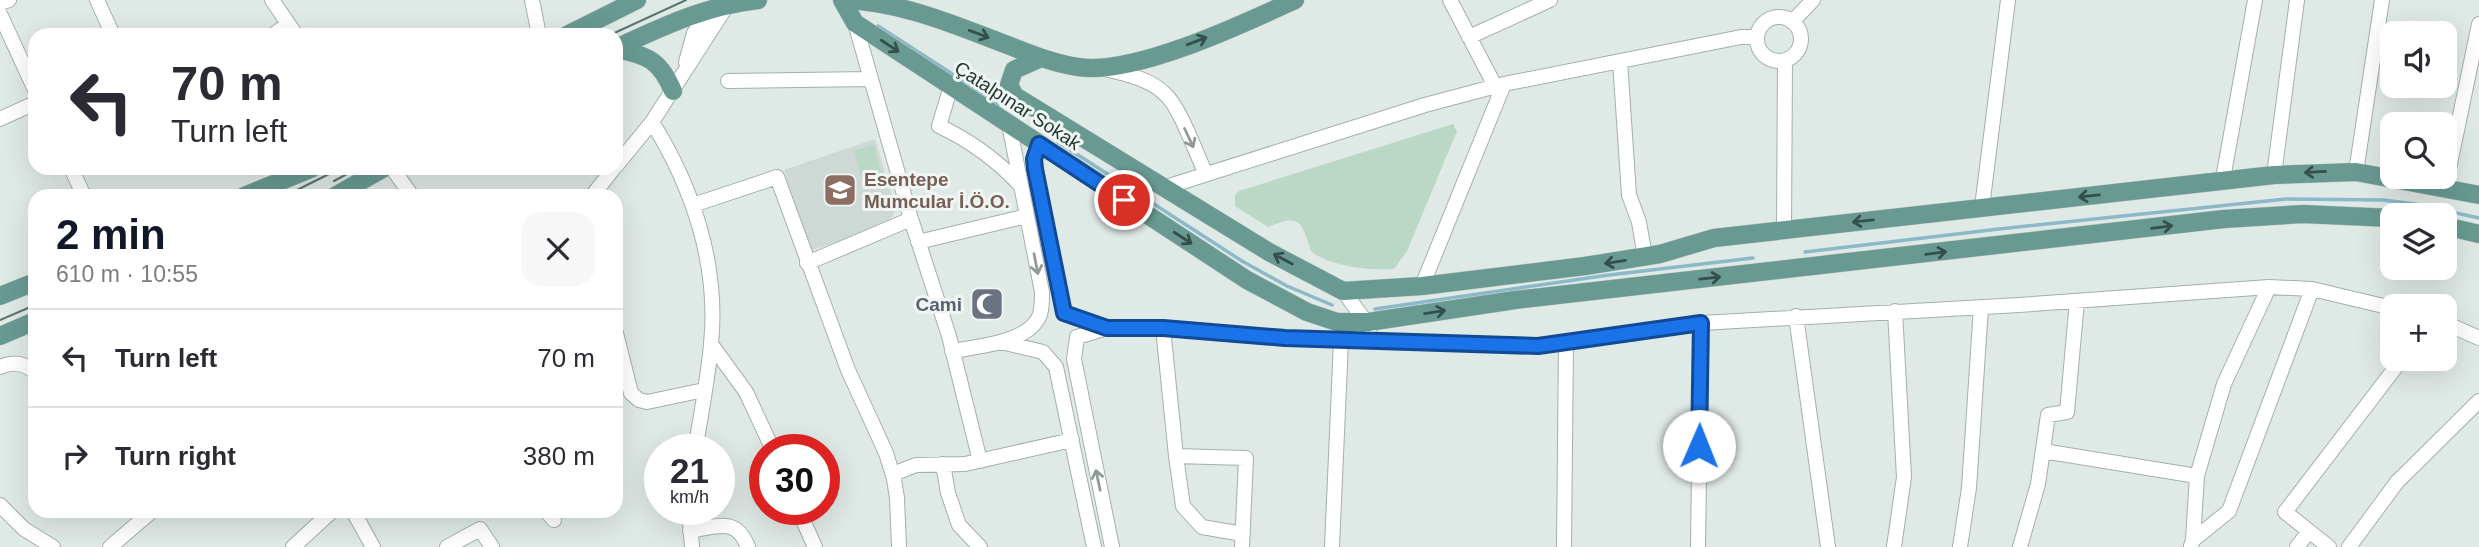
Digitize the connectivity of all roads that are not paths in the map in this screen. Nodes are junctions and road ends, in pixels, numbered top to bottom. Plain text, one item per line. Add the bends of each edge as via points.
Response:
1 (9, 0) edge
2 (97, 0) edge
3 (272, 0) edge
4 (531, 0) edge
5 (637, 0) edge
6 (758, 0) edge
7 (843, 0) edge
8 (1295, 0) edge
9 (1450, 0) edge
10 (1550, 0) edge
11 (1813, 0) edge
12 (2008, 0) edge
13 (2255, 0) edge
14 (2297, 0) edge
15 (2382, 0) edge
16 (0, 3) edge
17 (719, 3) edge
18 (908, 6) edge
19 (0, 14) edge
20 (1792, 22) junction
21 (855, 23) junction
22 (110, 28) edge
23 (291, 28) edge
24 (537, 28) edge
25 (581, 28) edge
26 (2478, 31) edge
27 (1469, 37) junction
28 (1756, 37) junction
29 (623, 46) edge
30 (623, 50) edge
31 (1041, 58) junction
32 (1785, 60) junction
33 (1620, 61) junction
34 (1104, 68) junction
35 (28, 74) edge
36 (871, 79) junction
37 (728, 81) dead end
38 (677, 85) junction
39 (1499, 85) junction
40 (951, 86) junction
41 (28, 106) edge
42 (0, 118) edge
43 (652, 122) junction
44 (1009, 124) junction
45 (2457, 131) edge
46 (1039, 144) junction
47 (623, 157) edge
48 (2356, 172) junction
49 (1206, 174) junction
50 (296, 175) edge
51 (372, 175) edge
52 (609, 175) edge
53 (2274, 175) junction
54 (2380, 176) edge
55 (2223, 179) junction
56 (1021, 186) junction
57 (1163, 188) junction
58 (261, 189) edge
59 (347, 189) edge
60 (598, 189) edge
61 (2450, 189) edge
62 (2479, 195) edge
63 (693, 205) junction
64 (1982, 207) junction
65 (1027, 216) junction
66 (2380, 217) edge
67 (911, 219) junction
68 (1784, 229) junction
69 (2457, 229) edge
70 (2479, 234) edge
71 (918, 242) junction
72 (1645, 257) junction
73 (807, 262) junction
74 (28, 285) edge
75 (1422, 286) junction
76 (2269, 287) junction
77 (2312, 289) junction
78 (1343, 291) junction
79 (0, 296) edge
80 (2077, 301) junction
81 (2380, 305) edge
82 (1981, 307) junction
83 (1895, 311) junction
84 (1064, 313) junction
85 (1796, 316) junction
86 (1038, 320) junction
87 (1368, 322) junction
88 (1701, 323) junction
89 (28, 324) edge
90 (1107, 328) junction
91 (1163, 328) junction
92 (2457, 328) edge
93 (0, 336) edge
94 (1077, 337) junction
95 (2479, 338) edge
96 (1340, 341) junction
97 (1376, 341) junction
98 (1001, 342) junction
99 (1566, 342) junction
100 (711, 344) junction
101 (952, 351) junction
102 (1043, 352) junction
103 (623, 361) edge
104 (0, 367) edge
105 (28, 367) edge
106 (2393, 371) edge
107 (705, 390) junction
108 (2479, 401) edge
109 (698, 434) edge
110 (766, 434) edge
111 (1072, 440) junction
112 (2043, 451) junction
113 (1176, 456) junction
114 (980, 461) junction
115 (943, 464) junction
116 (893, 474) junction
117 (2197, 476) junction
118 (0, 505) edge
119 (144, 518) edge
120 (321, 518) edge
121 (357, 518) edge
122 (690, 525) edge
123 (805, 525) edge
124 (690, 531) junction
125 (2309, 531) junction
126 (1242, 540) edge
127 (2192, 544) edge
128 (53, 547) edge
129 (110, 547) edge
130 (293, 547) edge
131 (373, 547) edge
132 (447, 547) edge
133 (492, 547) edge
134 (692, 547) edge
135 (748, 547) edge
136 (815, 547) edge
137 (899, 547) edge
138 (980, 547) edge
139 (1094, 547) edge
140 (1112, 547) edge
141 (1332, 547) edge
142 (1564, 547) edge
143 (1698, 547) edge
144 (1828, 547) edge
145 (1894, 547) edge
146 (1960, 547) edge
147 (2020, 547) edge
148 (2297, 547) edge
149 (2329, 547) edge
150 (2349, 547) edge

1 - 16 street
2 - 22 street
3 - 23 street
4 - 24 street
5 - 25 main road
6 - 17 main road
7 - 18 main road
7 - 21 main road, Çatalpınar Sokak
34 -> 8 main road via 1197,41
9 - 27 street
10 - 27 street
11 - 20 street
12 - 64 street
13 - 55 street
14 - 53 street
15 - 48 street
17 - 29 main road
17 - 38 street via 694,33
18 -> 31 main road
19 - 35 street
20 - 28 street via 1783,17 1768,19
20 - 32 street via 1799,31 1800,46
21 - 36 street
21 -> 40 main road, Çatalpınar Sokak
26 - 45 street
27 - 39 street
28 - 32 street via 1765,56
28 - 33 street
30 - 38 main road via 657,64
31 - 34 main road via 1080,68
31 - 57 main road, Çatalpınar Sokak via 1014,70 1009,85 1015,96
32 - 68 street
33 - 39 street
33 - 72 street via 1629,195
34 -> 49 street via 1134,76 1167,95
36 - 37 street
36 - 67 street
38 - 43 street
39 - 49 street
39 - 75 street
40 - 44 main road, Çatalpınar Sokak
40 - 56 street via 939,126 991,157
41 - 42 street
43 - 47 street
43 - 63 street via 677,164
44 - 46 main road, Çatalpınar Sokak
44 - 56 street
46 - 84 street via 1035,169
46 -> 87 main road, Çatalpınar Sokak via 1269,292 1326,319
48 -> 53 main road
48 - 54 main road
49 - 57 street
50 - 58 main road
51 - 59 main road
52 - 60 street
53 - 55 main road
55 -> 64 main road
56 - 65 street
78 -> 57 main road, Çatalpınar Sokak
61 - 62 main road
63 - 73 street via 777,177
63 - 100 street via 710,276
64 -> 68 main road
65 - 71 street
65 -> 86 street via 1042,292
87 -> 66 main road, Çatalpınar Sokak via 1515,300 2224,219 2304,214
67 - 71 street
67 - 73 street
68 - 72 main road via 1714,238
69 - 70 main road
71 - 101 street
72 -> 75 main road
73 - 116 street
74 - 79 main road
75 - 78 main road
76 - 77 street
76 - 80 street
76 - 117 street via 2224,384
77 - 81 street
77 - 127 street via 2229,511
78 - 87 street
80 - 82 street
80 - 112 street via 2067,412 2048,415
82 - 83 street
82 - 146 street via 1969,488
83 - 85 street
83 - 145 street via 1904,477
84 - 86 street via 1050,312
84 - 90 street
84 - 94 street via 1075,323
85 - 88 street
85 - 144 street
86 - 98 street
86 - 102 street via 1034,341
87 - 97 street
88 - 99 street
88 - 143 street
89 - 93 main road
90 - 91 street
90 - 94 street
91 - 96 street
91 - 113 street
92 - 95 street
94 - 102 street via 1064,354
140 -> 94 street via 1075,369
96 - 97 street
96 - 141 street
97 - 99 street via 1538,346
98 - 101 street
98 - 102 street
99 - 142 street
100 - 107 street
100 - 110 street via 746,392
101 - 114 street
102 - 111 street via 1059,375
103 - 107 street via 631,393 647,402
104 - 105 street via 16,363
106 - 125 street via 2285,512
107 - 109 street
108 - 150 street via 2397,482
111 - 114 street
111 - 139 street
112 - 117 street
112 - 147 street
113 - 126 street via 1183,506 1202,527
113 - 126 street via 1245,458
114 - 115 street
115 - 116 street via 916,465
115 - 138 street via 959,525
116 - 137 street
117 - 127 street
118 - 128 street via 24,529
119 - 129 street
120 - 130 street
121 - 131 street
122 - 124 street
123 - 136 street
124 - 134 street
124 - 135 street via 729,526 743,533
125 - 148 street
125 - 149 street
132 - 133 street via 480,529

